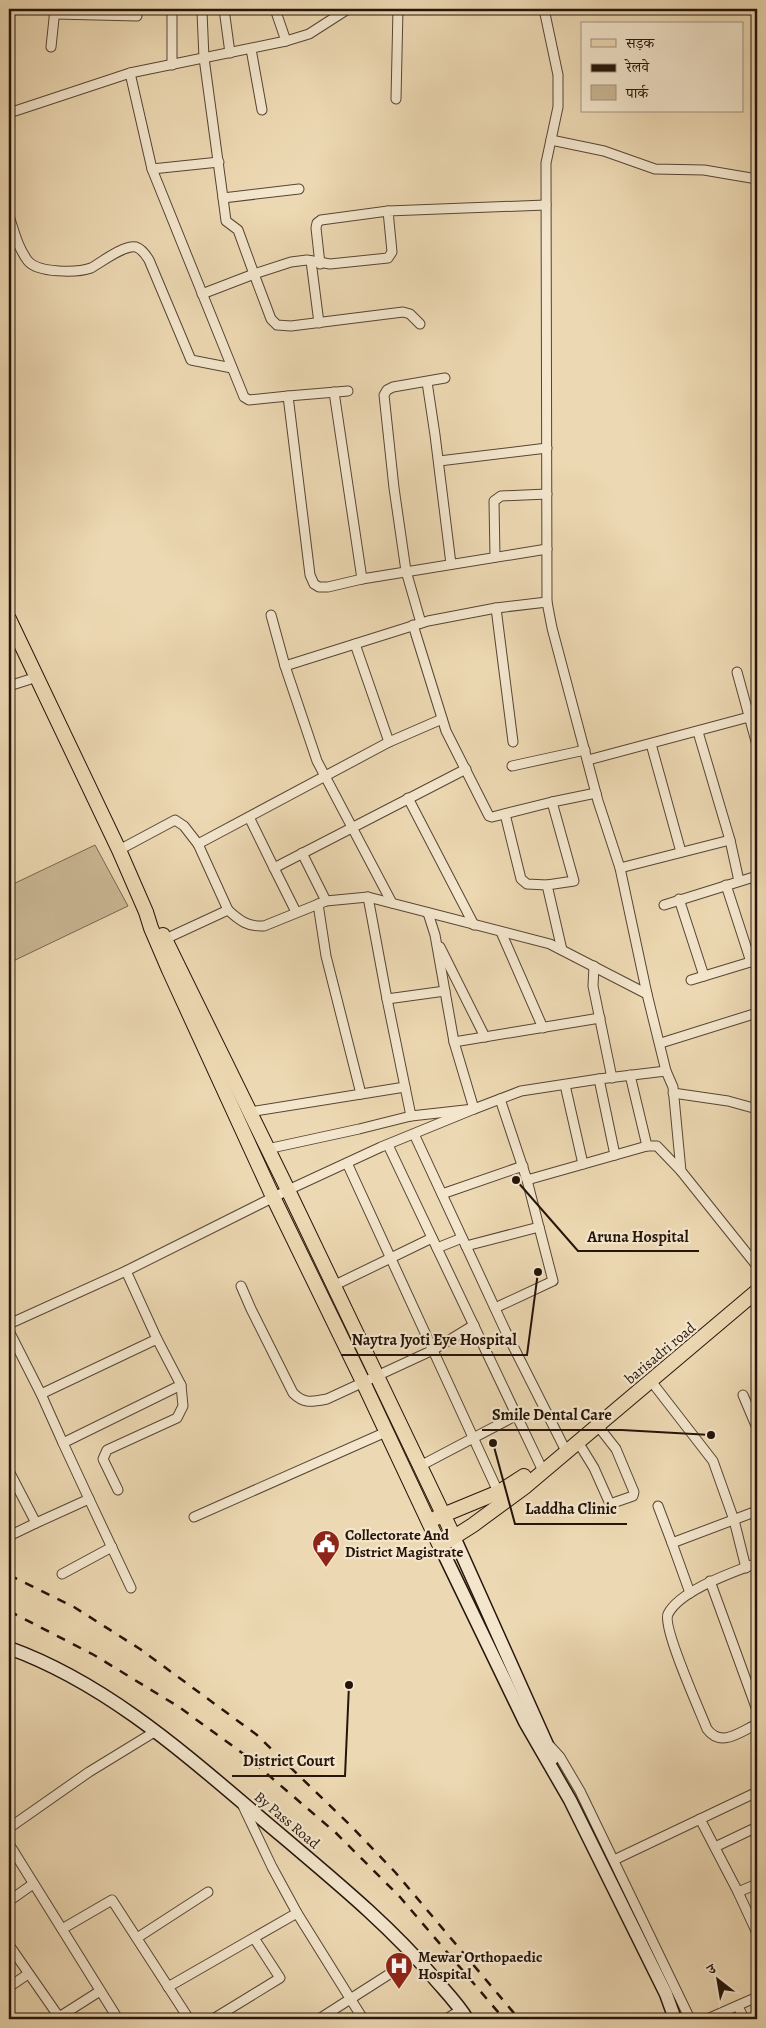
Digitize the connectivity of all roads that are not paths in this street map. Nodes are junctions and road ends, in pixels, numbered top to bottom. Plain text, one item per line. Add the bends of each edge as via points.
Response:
1 (172, 9) edge
2 (224, 9) edge
3 (275, 9) edge
4 (348, 9) edge
5 (398, 9) edge
6 (544, 9) edge
7 (55, 11) edge
8 (202, 12) dead end
9 (137, 16) dead end
10 (286, 41) junction
11 (51, 46) dead end
12 (251, 48) junction
13 (230, 53) junction
14 (204, 58) junction
15 (172, 65) junction
16 (130, 73) junction
17 (396, 98) dead end
18 (262, 110) dead end
19 (9, 113) edge
20 (551, 140) junction
21 (219, 162) junction
22 (152, 169) junction
23 (757, 179) edge
24 (299, 189) dead end
25 (223, 198) junction
26 (546, 205) junction
27 (388, 210) junction
28 (9, 216) edge
29 (315, 262) junction
30 (254, 274) junction
31 (202, 294) junction
32 (319, 323) junction
33 (420, 324) dead end
34 (232, 368) junction
35 (445, 378) dead end
36 (427, 382) junction
37 (348, 391) dead end
38 (334, 392) junction
39 (288, 396) junction
40 (548, 448) junction
41 (439, 461) junction
42 (547, 494) junction
43 (547, 548) junction
44 (495, 557) junction
45 (451, 564) junction
46 (406, 571) junction
47 (362, 579) junction
48 (547, 602) junction
49 (496, 608) junction
50 (271, 615) dead end
51 (417, 624) junction
52 (10, 627) edge
53 (355, 644) junction
54 (285, 666) junction
55 (736, 672) dead end
56 (36, 677) junction
57 (9, 686) edge
58 (749, 718) junction
59 (442, 719) junction
60 (698, 732) junction
61 (389, 742) junction
62 (513, 742) dead end
63 (651, 744) junction
64 (757, 745) edge
65 (585, 750) junction
66 (588, 760) junction
67 (512, 766) dead end
68 (466, 768) junction
69 (325, 776) junction
70 (596, 793) junction
71 (408, 798) junction
72 (552, 802) junction
73 (506, 814) junction
74 (249, 817) junction
75 (352, 827) junction
76 (730, 840) junction
77 (198, 844) junction
78 (119, 850) junction
79 (681, 852) junction
80 (302, 853) junction
81 (274, 868) junction
82 (620, 868) junction
83 (757, 876) edge
84 (739, 881) junction
85 (547, 885) junction
86 (726, 885) junction
87 (368, 897) junction
88 (679, 899) junction
89 (322, 902) junction
90 (392, 903) junction
91 (664, 904) dead end
92 (228, 910) junction
93 (296, 912) junction
94 (428, 913) junction
95 (474, 925) junction
96 (502, 932) junction
97 (435, 935) junction
98 (161, 941) junction
99 (562, 950) junction
100 (754, 961) edge
101 (594, 966) junction
102 (704, 976) junction
103 (691, 980) dead end
104 (445, 991) junction
105 (647, 994) junction
106 (386, 999) junction
107 (757, 1013) edge
108 (600, 1018) junction
109 (543, 1028) junction
110 (485, 1037) junction
111 (454, 1042) junction
112 (661, 1043) junction
113 (666, 1071) junction
114 (630, 1075) junction
115 (612, 1078) junction
116 (599, 1079) junction
117 (564, 1085) junction
118 (405, 1087) junction
119 (674, 1093) junction
120 (361, 1094) junction
121 (500, 1099) junction
122 (474, 1109) junction
123 (757, 1109) edge
124 (249, 1112) junction
125 (411, 1116) junction
126 (414, 1134) junction
127 (388, 1145) junction
128 (647, 1146) junction
129 (267, 1149) junction
130 (614, 1156) junction
131 (347, 1163) junction
132 (583, 1164) junction
133 (523, 1166) junction
134 (681, 1171) junction
135 (527, 1180) junction
136 (288, 1190) junction
137 (442, 1194) junction
138 (273, 1197) junction
139 (539, 1227) junction
140 (432, 1238) junction
141 (464, 1242) junction
142 (437, 1248) junction
143 (392, 1258) junction
144 (757, 1266) edge
145 (126, 1271) junction
146 (757, 1283) edge
147 (241, 1286) dead end
148 (333, 1286) junction
149 (757, 1291) edge
150 (495, 1308) junction
151 (9, 1324) edge
152 (474, 1325) junction
153 (9, 1330) edge
154 (157, 1338) junction
155 (433, 1350) junction
156 (377, 1376) junction
157 (654, 1376) junction
158 (363, 1382) junction
159 (181, 1386) junction
160 (41, 1394) junction
161 (743, 1395) dead end
162 (517, 1416) junction
163 (598, 1426) junction
164 (757, 1428) edge
165 (386, 1432) junction
166 (474, 1438) junction
167 (578, 1442) junction
168 (63, 1443) junction
169 (565, 1448) junction
170 (420, 1466) junction
171 (541, 1468) junction
172 (9, 1471) edge
173 (118, 1490) dead end
174 (501, 1498) junction
175 (89, 1499) junction
176 (658, 1506) dead end
177 (757, 1511) edge
178 (443, 1515) junction
179 (194, 1517) dead end
180 (734, 1520) junction
181 (428, 1522) junction
182 (36, 1523) junction
183 (9, 1536) edge
184 (454, 1537) junction
185 (672, 1543) junction
186 (440, 1546) junction
187 (112, 1547) junction
188 (757, 1563) edge
189 (746, 1568) junction
190 (62, 1574) dead end
191 (710, 1581) junction
192 (131, 1588) dead end
193 (690, 1594) junction
194 (9, 1648) edge
195 (513, 1668) junction
196 (501, 1674) junction
197 (757, 1710) edge
198 (757, 1724) edge
199 (156, 1732) junction
200 (547, 1744) junction
201 (548, 1762) junction
202 (757, 1792) edge
203 (570, 1800) junction
204 (242, 1803) junction
205 (700, 1819) junction
206 (9, 1828) edge
207 (757, 1828) edge
208 (9, 1844) edge
209 (715, 1847) junction
210 (614, 1860) junction
211 (33, 1884) junction
212 (757, 1884) edge
213 (208, 1892) dead end
214 (738, 1892) junction
215 (9, 1901) edge
216 (297, 1913) junction
217 (62, 1929) junction
218 (757, 1933) edge
219 (137, 1938) junction
220 (254, 1938) junction
221 (9, 1945) edge
222 (416, 1957) junction
223 (28, 1974) junction
224 (9, 1987) edge
225 (168, 1987) junction
226 (100, 1991) junction
227 (757, 1997) edge
228 (350, 1999) junction
229 (738, 2006) junction
230 (464, 2015) edge
231 (57, 2018) edge
232 (118, 2019) edge
233 (189, 2019) edge
234 (213, 2019) edge
235 (319, 2019) edge
236 (363, 2019) edge
237 (446, 2019) edge
238 (673, 2019) edge
239 (690, 2019) edge
240 (707, 2019) edge
241 (744, 2019) edge

1 - 15 street
2 - 13 street
3 - 10 street
4 - 10 street via 309,34
5 - 17 street
6 - 20 street via 558,75 558,107
7 - 9 street
7 - 11 street
8 - 14 street
10 - 12 street
12 - 13 street
12 - 18 street
13 - 14 street
14 - 15 street
14 - 21 street
15 - 16 street
16 - 19 street
16 - 22 street
20 - 23 street via 604,150 655,169 704,170
20 - 26 street via 546,163
21 - 22 street
21 - 25 street
22 - 31 street
24 - 25 street
25 - 30 street via 226,221 238,230
26 - 27 street
26 - 40 street
27 - 29 street via 321,220 316,228
27 - 29 street via 390,256 384,259
28 - 34 street via 21,249 30,263 38,268 54,271 89,269 130,247 141,250 149,260 191,360
29 - 30 street via 291,262
29 - 32 street
30 - 31 street
30 - 32 street via 277,325
31 - 34 street
32 - 33 street via 403,312
34 - 39 street via 247,400
35 - 36 street
36 - 41 street
36 - 46 street via 393,387 384,395
37 - 38 street
38 - 39 street
38 - 47 street
39 - 47 street via 311,580 319,587 328,587
40 - 41 street
40 - 42 street
41 - 45 street
42 - 43 street
42 - 44 street via 501,496 494,501
43 - 44 street
43 - 48 street
44 - 45 street
45 - 46 street
46 - 47 street
46 - 51 street
48 - 49 street
48 - 65 street
49 - 51 street
49 - 62 street
50 - 54 street
51 - 53 street
51 - 59 street
52 - 56 main road
53 - 54 street
53 - 61 street
54 - 69 street
55 - 58 street
56 - 57 street
56 - 78 main road
58 - 60 street
58 - 64 street
59 - 61 street
59 - 68 street
60 - 63 street
60 - 76 street
61 - 69 street
63 - 66 street
63 - 79 street
65 - 66 street
65 - 67 street
66 - 70 street
68 - 71 street
68 - 73 street via 489,816
69 - 74 street
69 - 75 street
70 - 72 street
70 - 82 street
71 - 75 street
71 - 95 street
72 - 73 street
72 - 85 street via 574,881
73 - 85 street via 521,878 527,884
74 - 77 street
74 - 81 street
75 - 80 street
75 - 90 street
76 - 79 street
76 - 84 street
77 - 78 street via 175,820
77 - 92 street
78 - 98 main road
79 - 82 street
80 - 81 street
80 - 89 street
81 - 93 street
82 - 105 street
83 - 84 street
84 - 86 street
85 - 99 street
86 - 88 street
86 - 100 street
87 - 89 street
87 - 90 street
87 - 106 street
88 - 91 street
88 - 102 street
89 - 93 street
89 - 120 street via 326,956
90 - 94 street
92 - 93 street via 254,926 264,926
92 - 98 street
94 - 95 street
94 - 97 street
95 - 96 street
96 - 99 street
96 - 109 street
97 - 104 street
97 - 110 street
98 - 124 main road
98 - 138 main road
99 - 101 street
100 - 102 street
101 - 105 street
101 - 108 street via 593,986
102 - 103 street
104 - 106 street
104 - 111 street
105 - 112 street
106 - 118 street
107 - 112 street
108 - 109 street
108 - 115 street
109 - 110 street
110 - 111 street
111 - 122 street
112 - 113 street
113 - 114 street
113 - 119 street
114 - 115 street
114 - 128 street
115 - 116 street
116 - 117 street
116 - 130 street
117 - 121 street via 522,1091
117 - 132 street
118 - 120 street
118 - 125 street
119 - 123 street
119 - 134 street
120 - 124 street
121 - 122 street
121 - 133 street
122 - 125 street
122 - 126 street
124 - 129 main road
125 - 129 street
126 - 127 street
126 - 137 street
127 - 131 street
127 - 140 street
128 - 130 street
128 - 134 street via 657,1146
129 - 136 main road
130 - 132 street
131 - 136 street
131 - 143 street
132 - 135 street
133 - 135 street
133 - 137 street
134 - 144 street
135 - 139 street
136 - 138 street
136 - 148 main road
137 - 141 street
138 - 145 street
138 - 158 main road
139 - 141 street
139 - 150 street via 553,1281
140 - 142 street
140 - 143 street
141 - 142 street
141 - 150 street
142 - 152 street
143 - 148 street
143 - 155 street
145 - 151 street
145 - 154 street
146 - 157 main road, barisadri road
147 - 158 street via 292,1393 298,1399 311,1403 327,1399
148 - 156 main road
149 - 157 main road, barisadri road
150 - 169 street
152 - 155 street
152 - 162 street
153 - 160 street
154 - 159 street
154 - 160 street
155 - 156 street
155 - 166 street
156 - 158 street
156 - 170 main road
157 - 163 main road, barisadri road
157 - 169 main road, barisadri road
157 - 180 street via 713,1461
158 - 165 main road
159 - 168 street
159 - 173 street via 183,1406 177,1418 104,1454 103,1459
160 - 168 street
161 - 164 street
162 - 166 street
162 - 171 street
163 - 167 main road, barisadri road
163 - 167 street via 616,1449 633,1496 610,1504
165 - 179 street
165 - 181 main road
166 - 170 street
166 - 174 street
167 - 169 main road, barisadri road
168 - 175 street
169 - 171 main road, barisadri road
170 - 178 main road
171 - 174 main road, barisadri road
171 - 174 main road, barisadri road via 516,1482
172 - 182 street
174 - 178 main road
174 - 184 main road, barisadri road
175 - 182 street
175 - 187 street
176 - 185 street
177 - 180 street
178 - 181 main road
178 - 184 main road
180 - 185 street
180 - 189 street
181 - 186 main road
182 - 183 street
184 - 186 main road, barisadri road
184 - 195 street
185 - 193 street
186 - 196 street
187 - 190 street
187 - 192 street
188 - 189 street
189 - 191 street
191 - 193 street
191 - 197 street
193 - 198 street via 668,1614 668,1629 707,1729 715,1737 726,1738
194 - 199 street, By Pass Road via 34,1657 93,1688
195 - 196 street
195 - 200 street
196 - 201 street
199 - 204 street, By Pass Road
199 - 206 street via 89,1772
200 - 203 street
200 - 210 street via 560,1757 580,1791
201 - 203 street
201 - 238 street via 553,1781 660,2000
202 - 205 street
203 - 238 street via 666,1994
204 - 216 street
204 - 222 street, By Pass Road via 344,1888
205 - 209 street
205 - 210 street
207 - 209 street
208 - 211 street
209 - 214 street
210 - 239 street
211 - 215 street
211 - 217 street
212 - 214 street
213 - 219 street
214 - 218 street
216 - 220 street
216 - 228 street
217 - 219 street via 112,1900
217 - 226 street
219 - 225 street
220 - 225 street
220 - 234 street via 280,1978
221 - 223 street
222 - 228 street
222 - 230 street, By Pass Road
223 - 224 street
223 - 231 street
225 - 233 street
226 - 231 street
226 - 232 street
227 - 229 street
228 - 235 street
228 - 236 street
229 - 240 street
229 - 241 street
230 - 237 street

